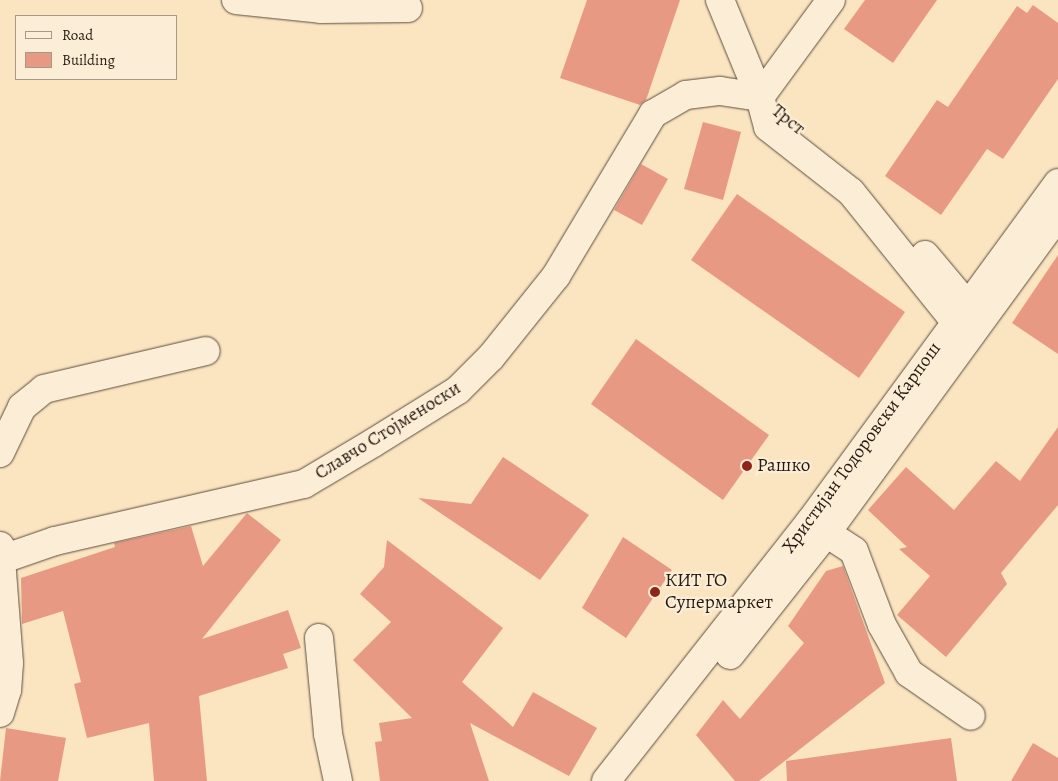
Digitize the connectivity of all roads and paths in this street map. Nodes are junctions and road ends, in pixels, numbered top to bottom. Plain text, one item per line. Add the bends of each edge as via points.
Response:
1 (236, 0) edge
2 (720, 0) edge
3 (831, 0) edge
4 (408, 8) dead end
5 (760, 97) junction
6 (1058, 183) edge
7 (1058, 215) edge
8 (967, 321) junction
9 (206, 351) dead end
10 (0, 453) edge
11 (818, 527) junction
12 (0, 555) edge
13 (319, 638) dead end
14 (0, 713) edge
15 (971, 716) dead end
16 (338, 781) edge
17 (606, 781) edge
18 (629, 781) edge

1 - 4 street via 321,9
2 - 5 street, Трст
3 - 5 street
5 - 8 street, Трст via 768,127 851,192
5 - 12 street, Славчо Стојменоски via 720,91 686,95 653,114 556,276 491,357 458,390 373,443 304,484
6 - 8 street, Христијан Тодоровски Карпош
7 - 8 street, Христијан Тодоровски Карпош
8 - 11 street, Христијан Тодоровски Карпош
9 - 10 street via 44,389 22,407
11 - 15 street via 854,551 882,625 909,673
11 - 17 street, Христијан Тодоровски Карпош
11 - 18 street, Христијан Тодоровски Карпош
12 - 14 street via 9,662 7,690
13 - 16 street via 328,734

